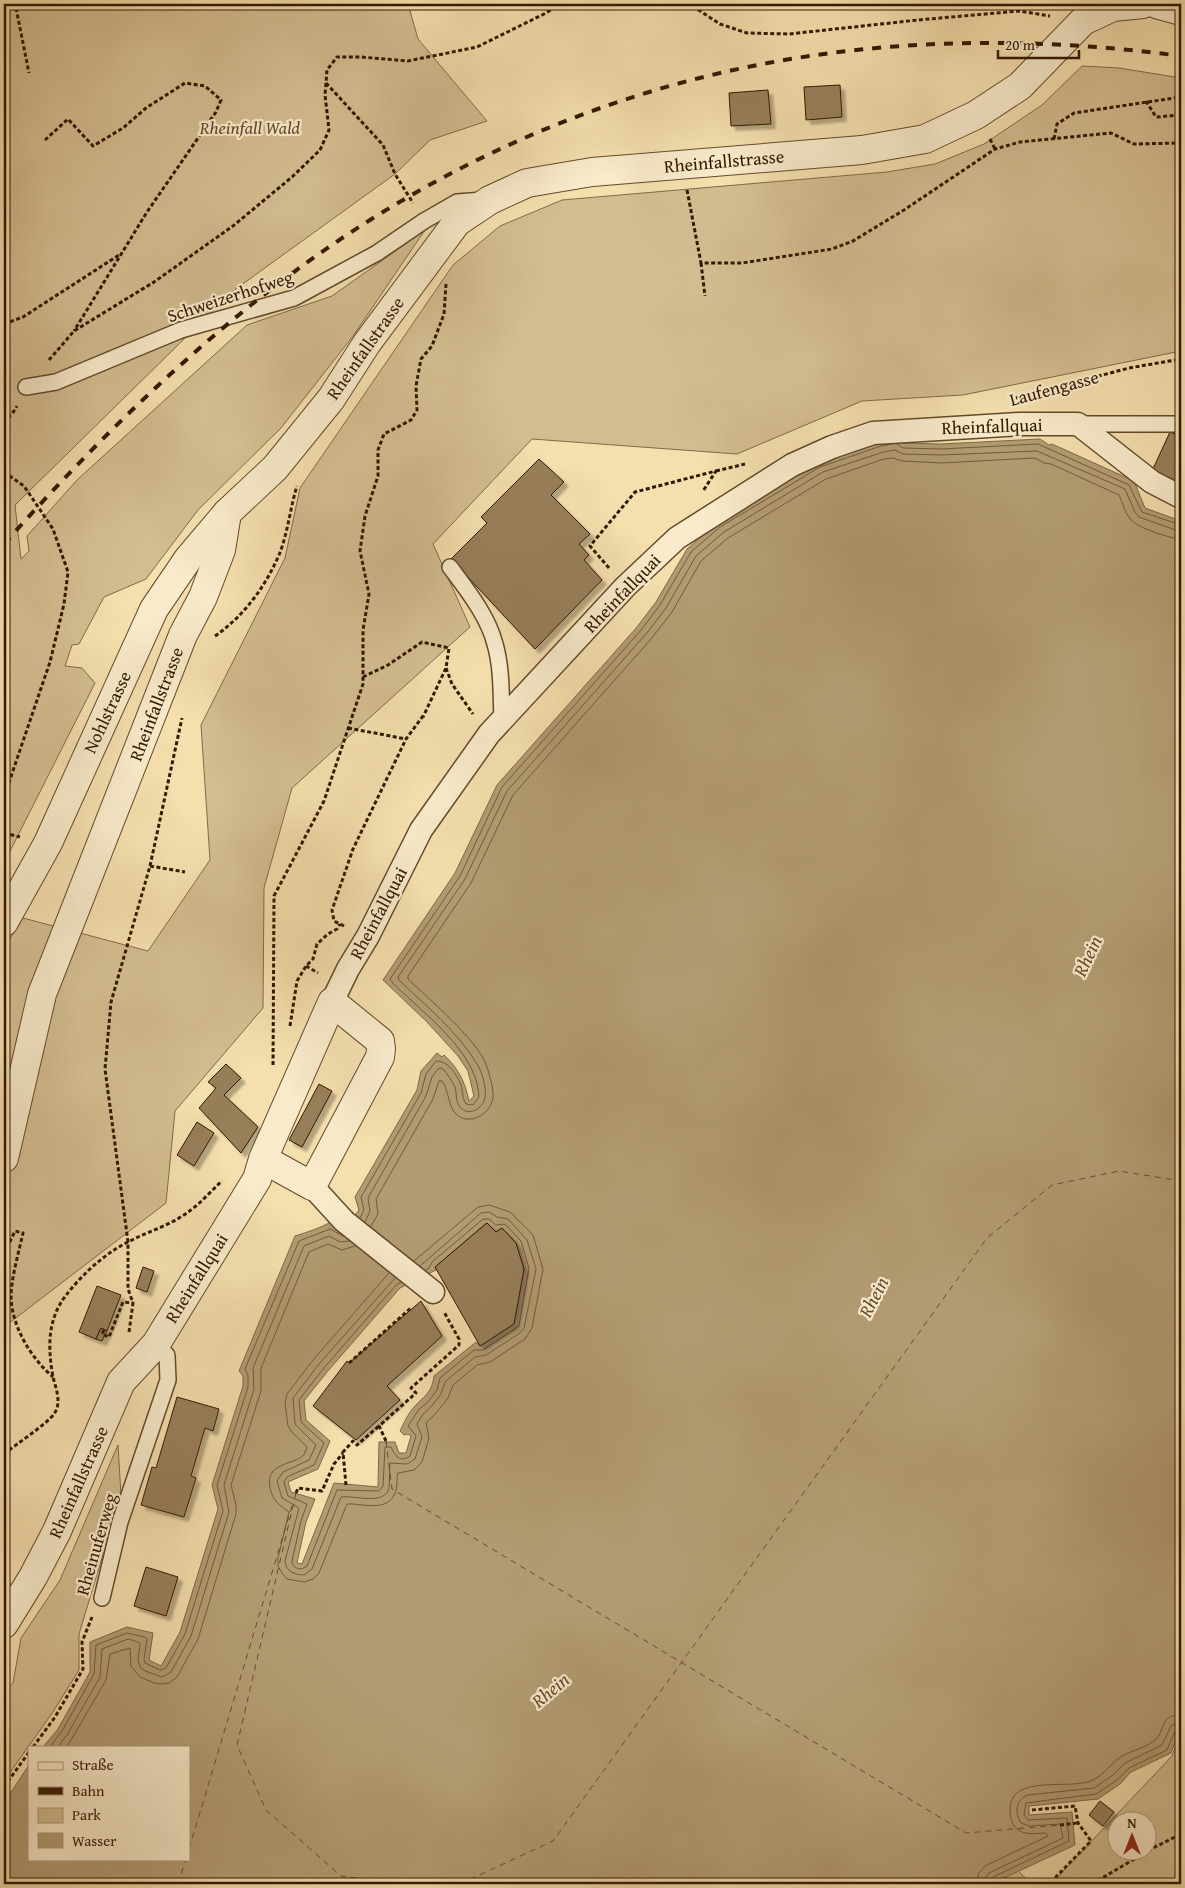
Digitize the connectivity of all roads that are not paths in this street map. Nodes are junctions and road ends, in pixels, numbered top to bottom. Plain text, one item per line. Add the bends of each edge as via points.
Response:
1 (1143, 4) edge
2 (1156, 4) edge
3 (1181, 11) edge
4 (490, 200) junction
5 (26, 387) road end
6 (1078, 424) junction
7 (1181, 424) edge
8 (1181, 497) edge
9 (227, 513) junction
10 (450, 567) dead end
11 (502, 721) junction
12 (4, 922) edge
13 (332, 1002) junction
14 (4, 1158) edge
15 (260, 1169) junction
16 (312, 1186) junction
17 (433, 1292) road end
18 (156, 1344) junction
19 (102, 1598) road end
20 (4, 1624) edge

1 - 4 street, Rheinfallstrasse via 1113,7 1083,21 1020,86 976,114 925,139 862,150 592,172 527,183
2 - 3 street
4 - 5 lane, Schweizerhofweg via 457,202 376,253 294,298 181,330 56,382
4 - 9 street, Rheinfallstrasse via 457,222 367,343 331,399 275,468
6 - 7 lane
6 - 8 street via 1152,482
6 - 11 street, Rheinfallquai via 1020,424 873,433 792,465 677,538 625,588
9 - 12 street, Nohlstrasse via 188,559 154,609 48,843
9 - 14 street, Rheinfallstrasse via 221,550 203,597 183,635 42,994
10 - 11 lane via 483,616 495,643
11 - 13 street, Rheinfallquai via 489,734 422,830
13 - 15 street, Rheinfallquai
13 - 16 street via 380,1041 381,1049 380,1057
15 - 16 street
15 - 18 street, Rheinfallquai
16 - 17 street via 344,1221
18 - 19 lane, Rheinuferweg via 168,1355 168,1380 120,1522
18 - 20 street, Rheinfallstrasse via 121,1382 57,1532

